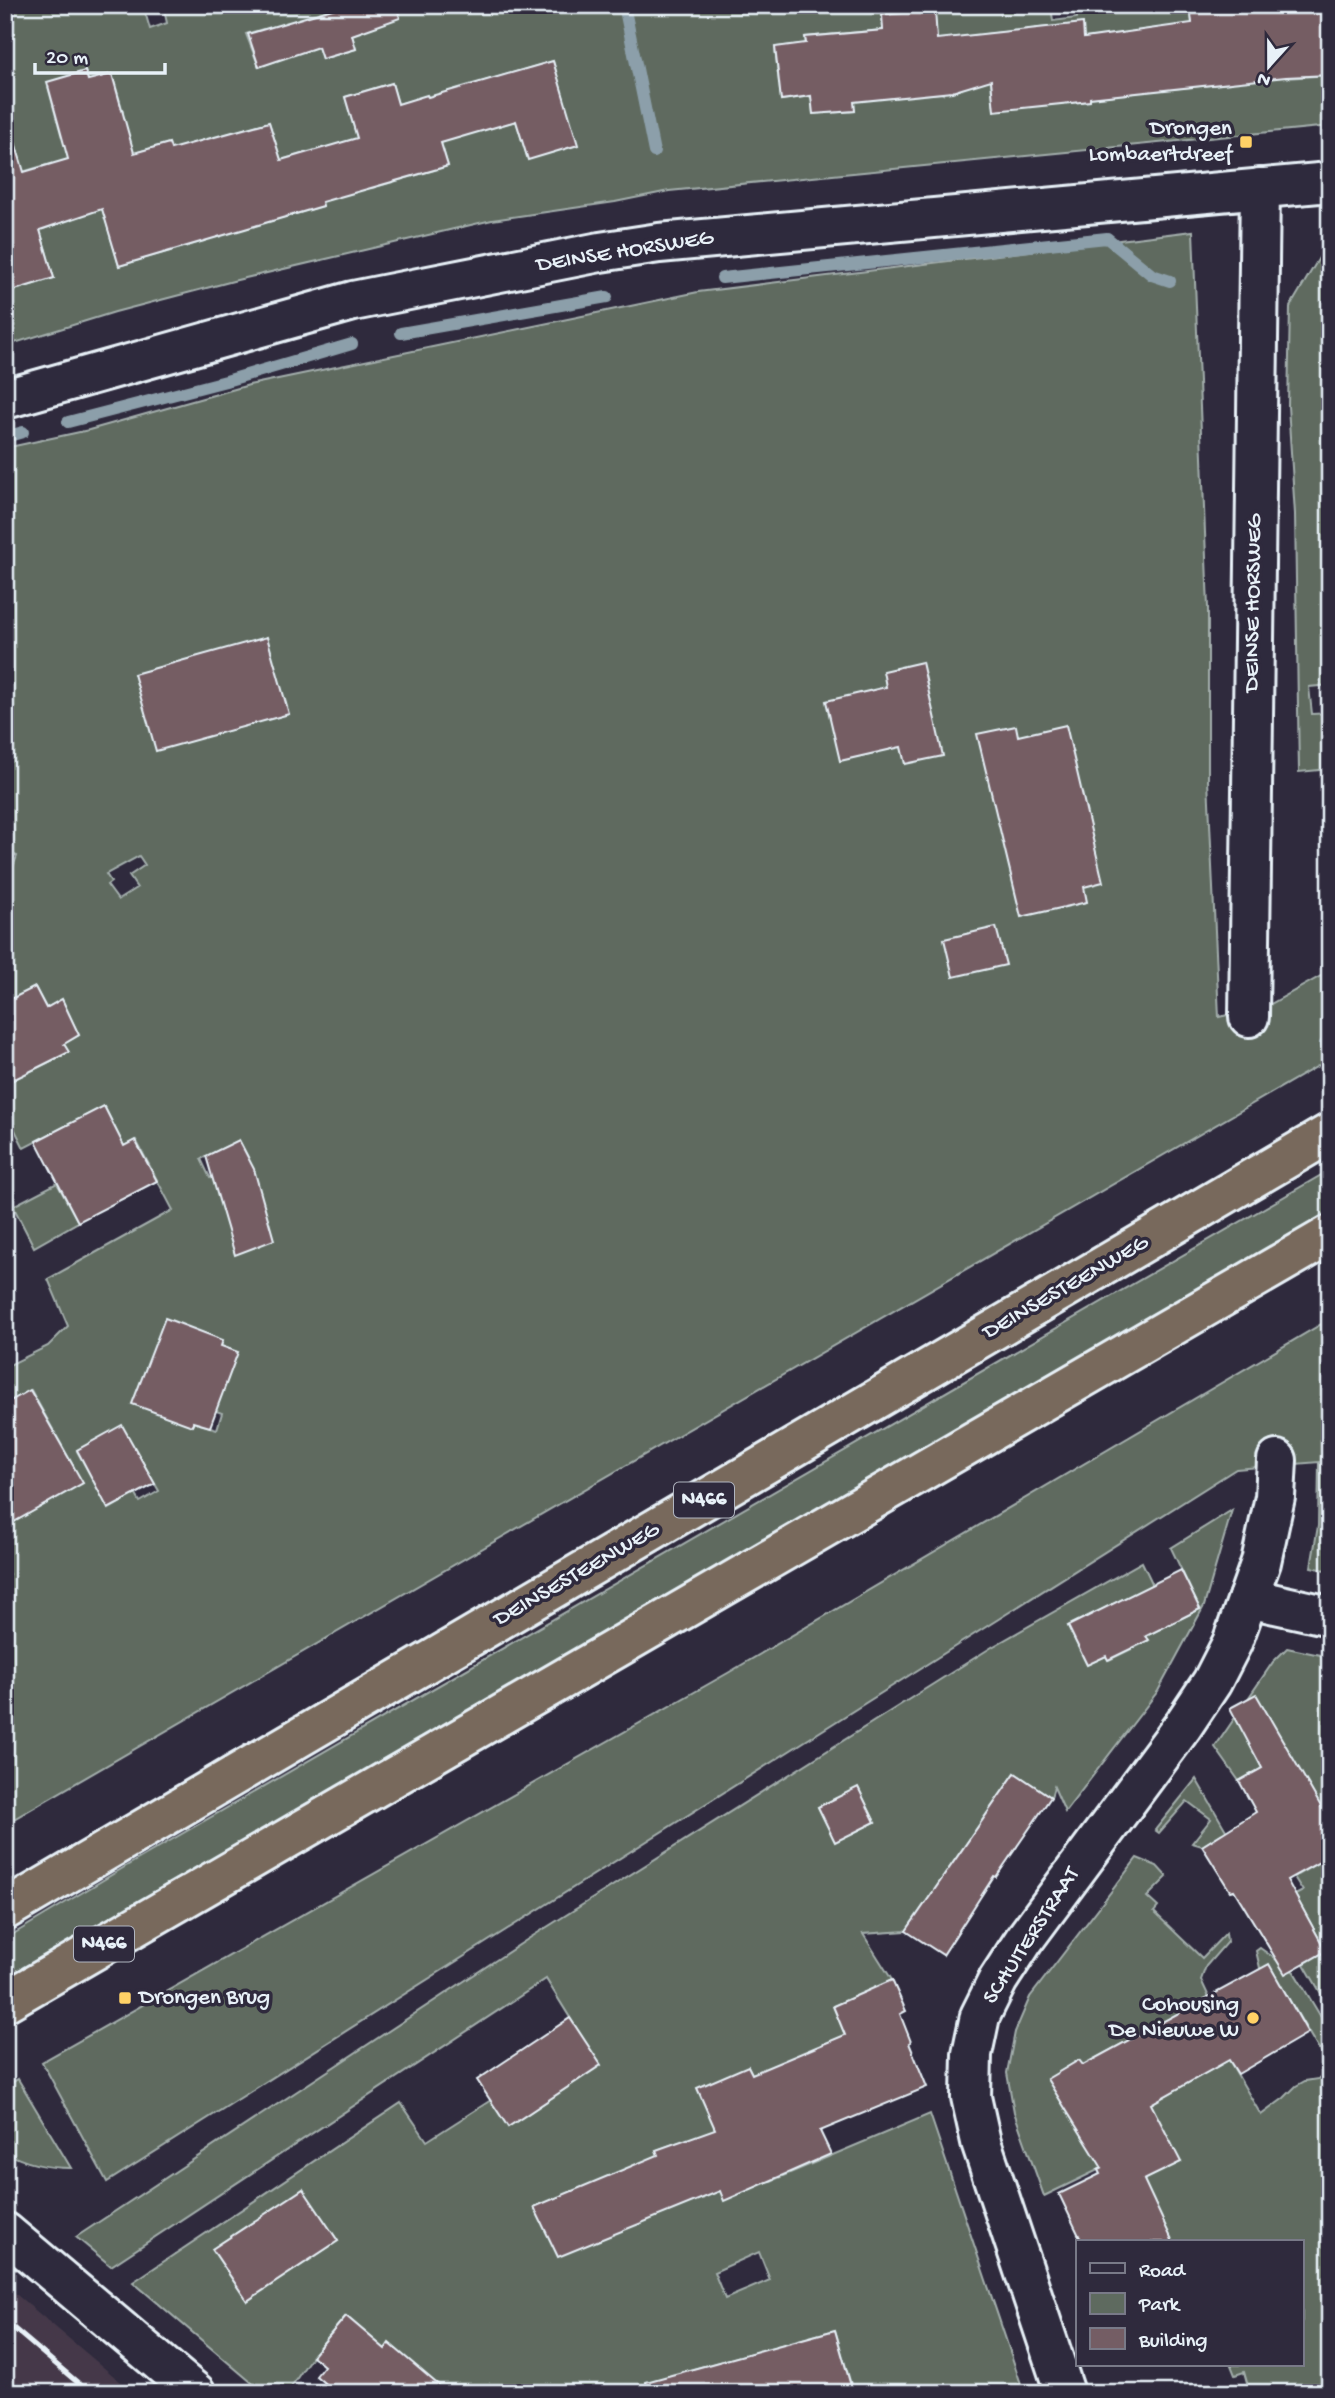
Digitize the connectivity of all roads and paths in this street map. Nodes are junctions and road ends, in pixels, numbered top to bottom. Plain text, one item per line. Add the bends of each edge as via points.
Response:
1 (1330, 182) edge
2 (1259, 188) junction
3 (5, 398) edge
4 (1249, 1017) dead end
5 (1330, 1133) edge
6 (1330, 1235) edge
7 (1276, 1460) dead end
8 (1248, 1598) junction
9 (1330, 1616) edge
10 (5, 1910) edge
11 (5, 2003) edge
12 (5, 2232) edge
13 (196, 2393) edge
14 (1065, 2393) edge

1 - 2 street, DEINSE HORSWEG
2 - 3 street, DEINSE HORSWEG via 600,252 353,302
2 - 4 street, DEINSE HORSWEG
5 - 10 highway, DEINSESTEENWEG / N466
6 - 11 highway, N466
7 - 8 street, SCHUITERSTRAAT via 1273,1509
8 - 9 street
8 - 14 street, SCHUITERSTRAAT via 1212,1682 1024,1940 980,2016 972,2054 971,2097 981,2142
12 - 13 street

